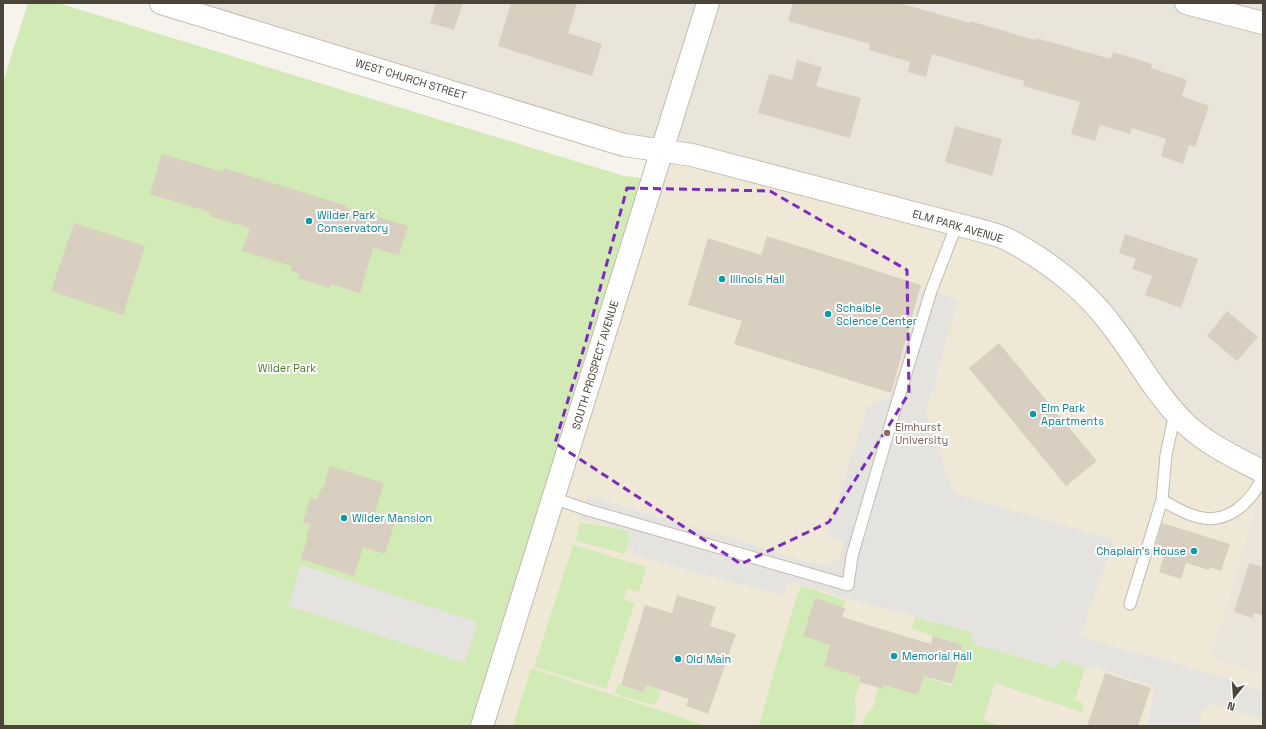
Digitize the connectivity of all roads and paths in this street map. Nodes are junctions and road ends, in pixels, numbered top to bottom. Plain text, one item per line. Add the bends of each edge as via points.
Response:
1 (161, 3) edge
2 (708, 3) edge
3 (1186, 3) edge
4 (1263, 23) edge
5 (662, 150) junction
6 (957, 224) junction
7 (1175, 413) junction
8 (1263, 472) edge
9 (1263, 477) edge
10 (553, 498) junction
11 (1162, 500) junction
12 (1130, 604) dead end
13 (482, 726) edge

1 - 5 street, WEST CHURCH STREET via 624,145
2 - 5 street, SOUTH PROSPECT AVENUE
3 - 4 street
5 - 6 street, ELM PARK AVENUE via 692,154
5 - 10 street, SOUTH PROSPECT AVENUE
6 - 7 street, ELM PARK AVENUE via 1007,240 1036,256 1081,291 1114,328
6 - 10 lane via 931,291 895,409 852,556 848,585
7 - 8 street, ELM PARK AVENUE via 1207,442
7 - 11 lane via 1166,455
9 - 11 lane via 1247,502 1234,513 1219,519 1199,518
10 - 13 street, SOUTH PROSPECT AVENUE
11 - 12 lane

